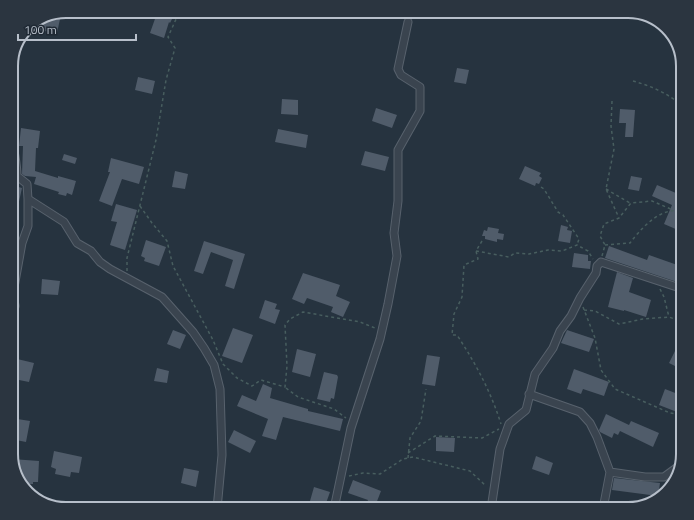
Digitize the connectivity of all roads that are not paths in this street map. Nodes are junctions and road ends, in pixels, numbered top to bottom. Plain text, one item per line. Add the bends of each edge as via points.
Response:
1 (408, 22) dead end
2 (18, 177) edge
3 (28, 199) junction
4 (18, 265) edge
5 (676, 286) edge
6 (529, 394) junction
7 (610, 472) junction
8 (672, 472) edge
9 (218, 502) edge
10 (336, 502) edge
11 (491, 502) edge
12 (604, 502) edge

1 - 10 street via 398,69 401,75 420,87 420,111 398,150 398,201 394,233 397,256 382,332 353,422
2 - 3 street via 27,184
3 - 4 street via 28,226
3 - 9 street via 64,222 77,243 91,251 100,262 162,297 193,332 214,365 220,389 222,433
5 - 6 street via 599,264 571,316 560,330 553,348 535,374
6 - 7 street via 580,412 598,437
6 - 11 street via 526,410 508,425 500,449
7 - 8 street via 664,477
7 - 12 street

